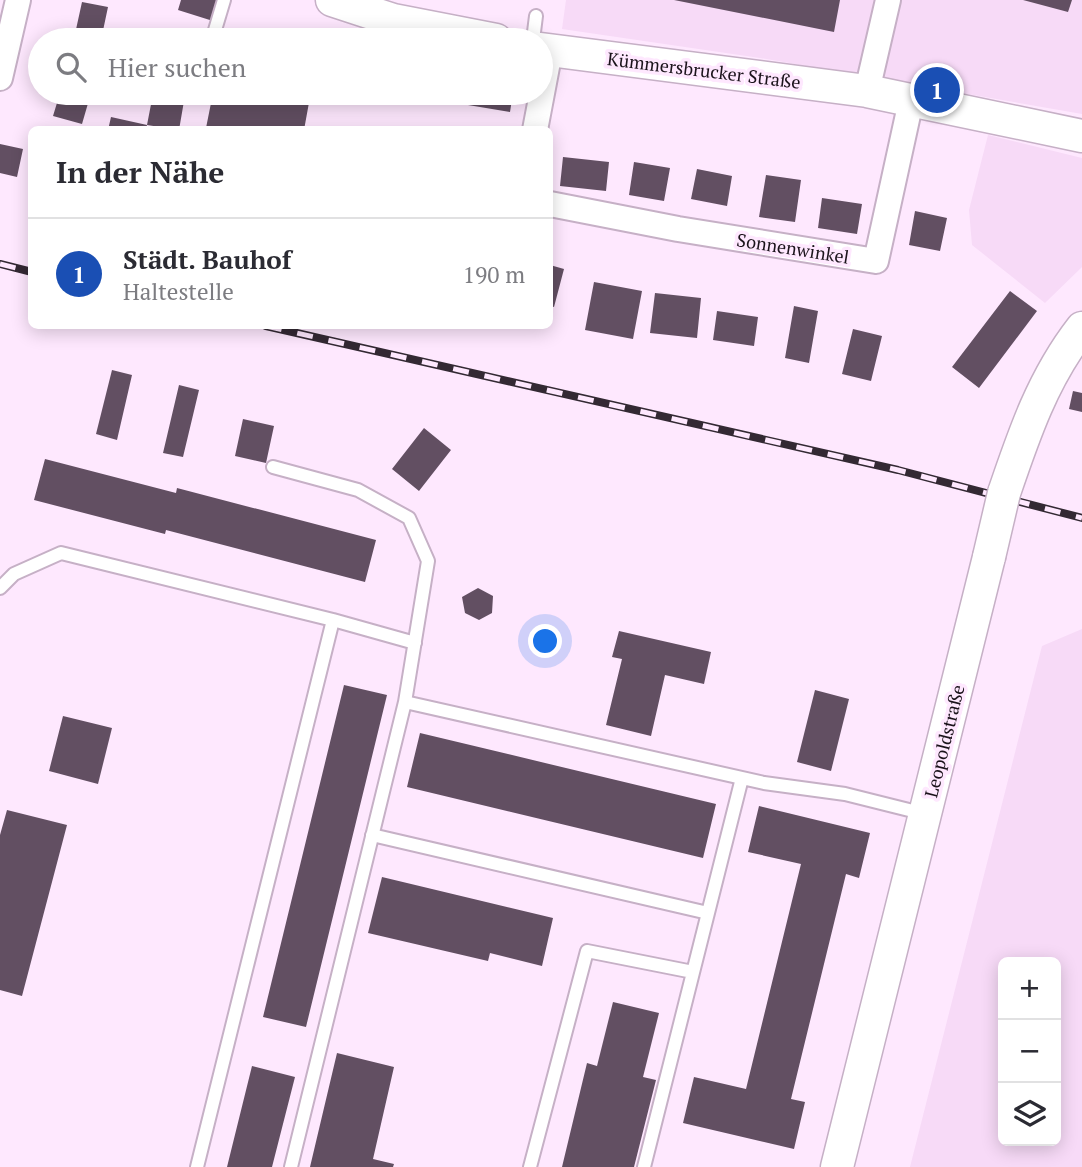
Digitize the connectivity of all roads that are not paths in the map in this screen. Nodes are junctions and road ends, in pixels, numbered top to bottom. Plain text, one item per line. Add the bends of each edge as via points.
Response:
1 (19, 0) edge
2 (224, 0) edge
3 (332, 0) edge
4 (888, 0) edge
5 (536, 16) dead end
6 (216, 28) edge
7 (434, 28) edge
8 (538, 28) edge
9 (553, 49) edge
10 (0, 78) edge
11 (867, 91) junction
12 (911, 101) junction
13 (538, 105) edge
14 (536, 126) edge
15 (1082, 136) edge
16 (553, 205) edge
17 (1082, 328) edge
18 (273, 467) dead end
19 (0, 588) edge
20 (333, 620) junction
21 (415, 643) junction
22 (405, 702) junction
23 (742, 778) junction
24 (926, 814) junction
25 (372, 835) junction
26 (708, 913) junction
27 (694, 972) junction
28 (197, 1167) edge
29 (291, 1167) edge
30 (530, 1167) edge
31 (645, 1167) edge
32 (836, 1167) edge

1 - 10 street
2 - 6 lane
3 - 7 street
4 - 11 street
5 - 8 lane
9 - 11 street, Kümmersbrucker Straße
11 - 12 street, Kümmersbrucker Straße
12 - 15 street, Kümmersbrucker Straße
12 - 16 street, Sonnenwinkel via 876,261
13 - 14 street
17 - 24 street, Leopoldstraße, bridge via 1037,400 1004,493
18 - 21 lane via 358,491 409,519 428,561
19 - 20 lane via 14,574 61,553
20 - 21 lane
20 - 28 lane
21 - 22 lane
22 - 23 lane
22 - 25 lane
23 - 24 lane via 845,794
23 - 26 lane
24 - 32 street, Leopoldstraße
25 - 26 lane
25 - 29 lane
26 - 27 lane
27 - 30 lane via 587,951
27 - 31 lane

